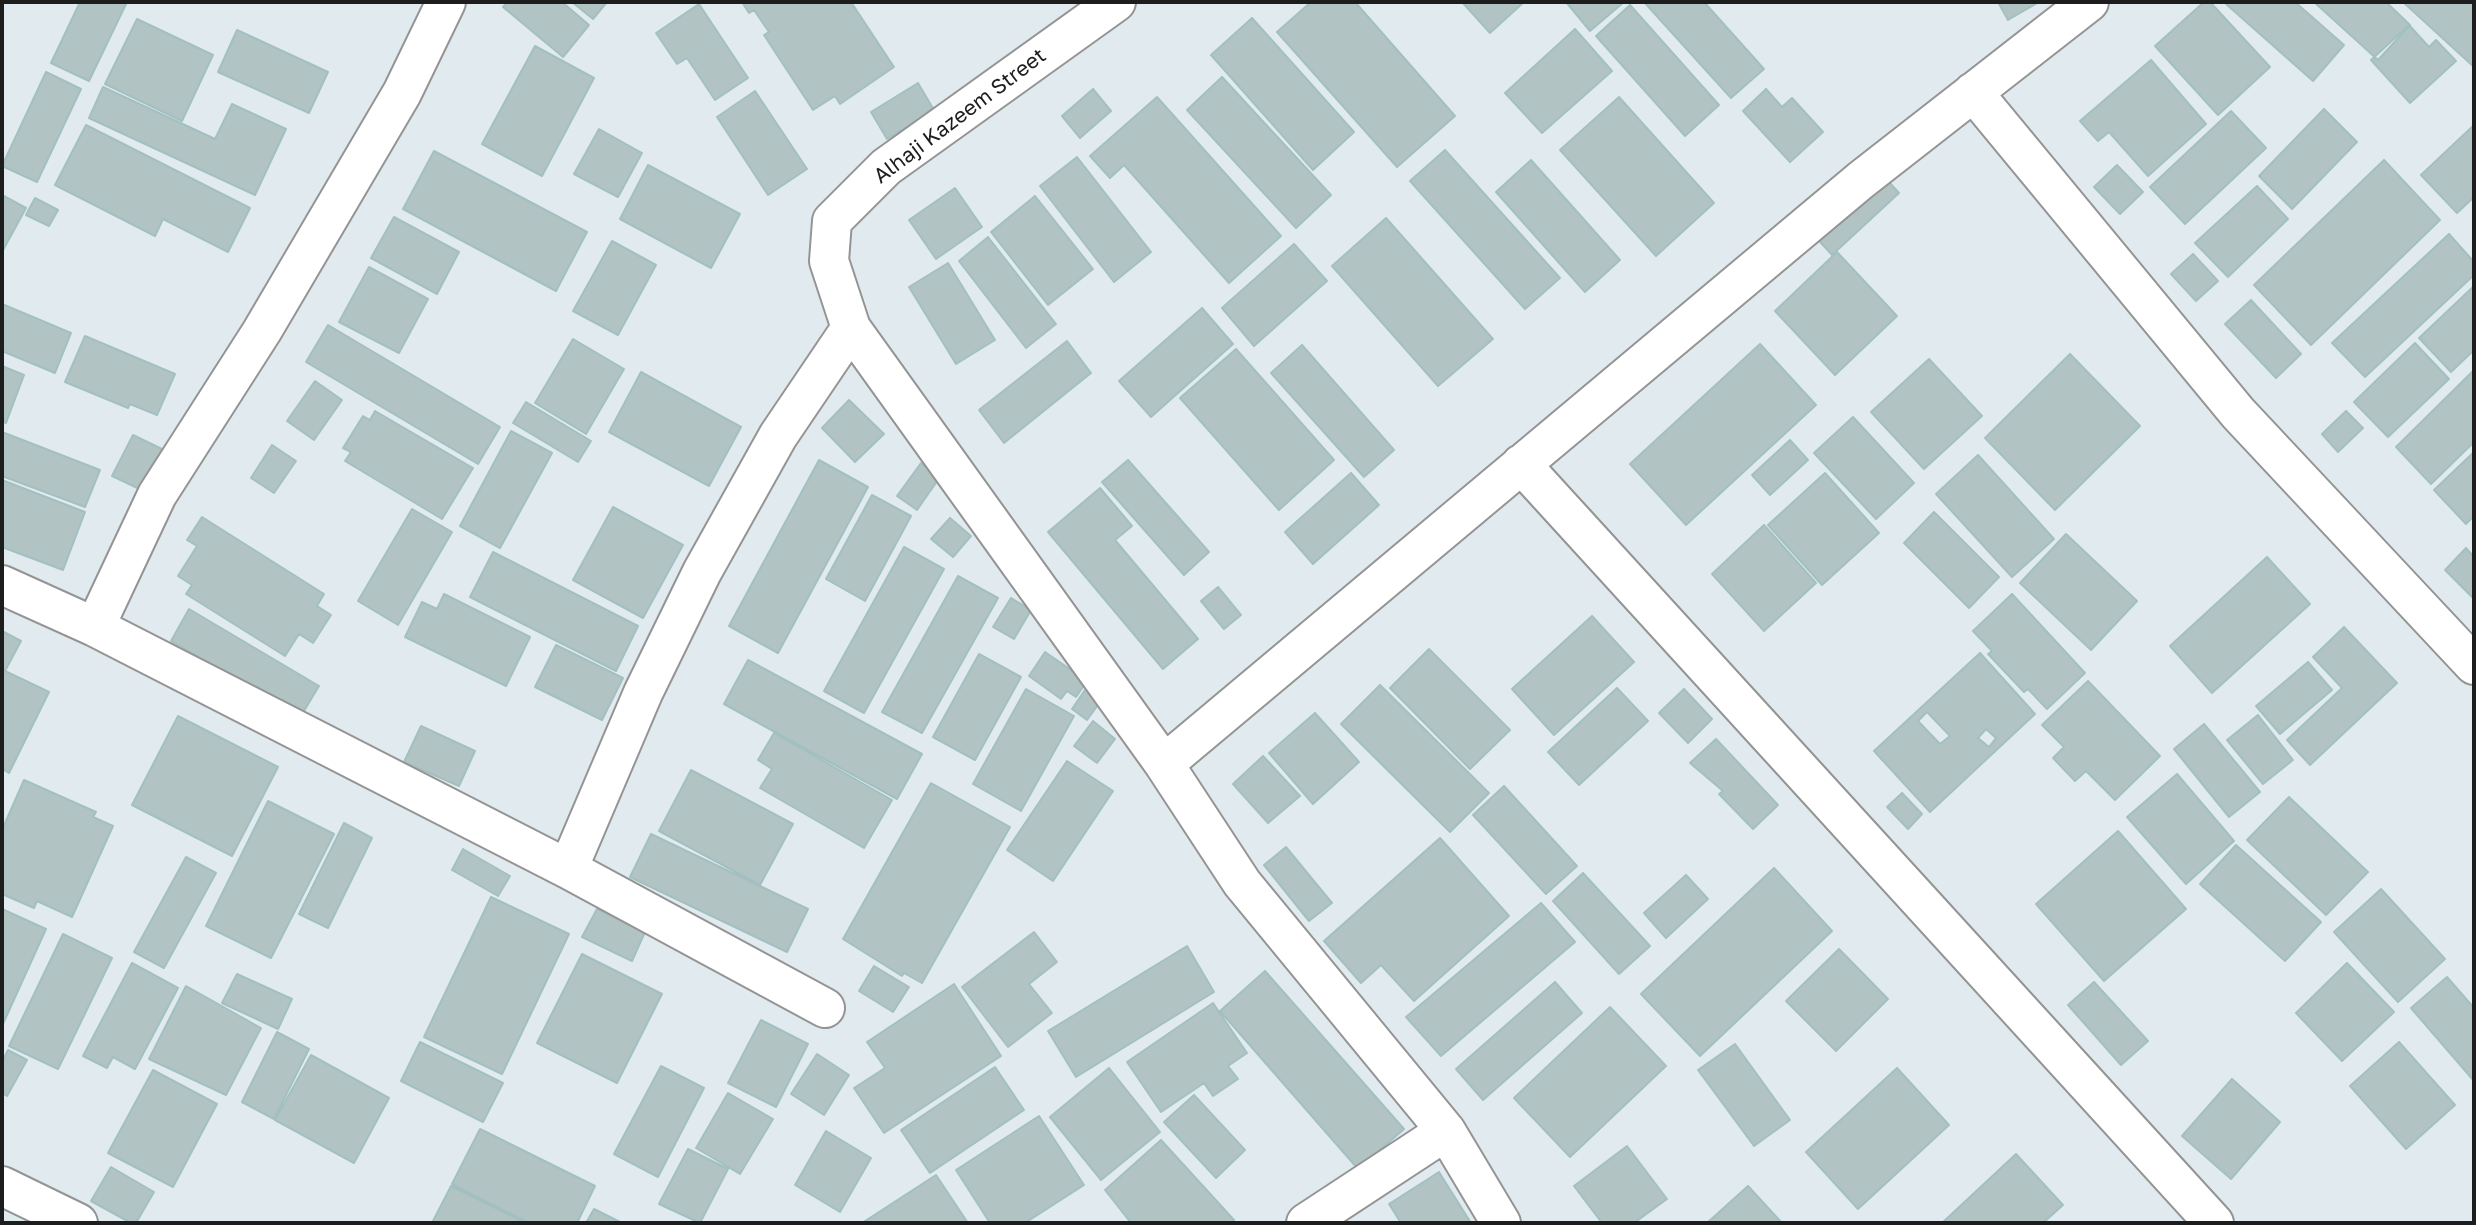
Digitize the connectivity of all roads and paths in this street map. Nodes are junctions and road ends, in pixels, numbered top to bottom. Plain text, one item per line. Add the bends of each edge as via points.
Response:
1 (446, 2) edge
2 (1116, 2) edge
3 (2089, 2) edge
4 (1973, 92) junction
5 (851, 328) junction
6 (1521, 464) junction
7 (2, 585) edge
8 (95, 627) junction
9 (2474, 665) edge
10 (1164, 764) junction
11 (568, 869) junction
12 (825, 1009) dead end
13 (1446, 1131) junction
14 (2, 1186) edge
15 (78, 1223) edge
16 (1306, 1223) edge
17 (1501, 1223) edge
18 (2214, 1223) edge

1 - 8 street via 395,105 262,331 157,495
2 - 5 street, Alhaji Kazeem Street via 886,167 832,222 829,261
3 - 4 street
4 - 6 street
4 - 9 street via 2238,413
5 - 10 street, Alhaji Kazeem Street
5 - 11 street via 778,436 702,572 643,693
6 - 10 street
6 - 18 street
7 - 8 street
8 - 11 street
10 - 13 street, Alhaji Kazeem Street via 1242,883
11 - 12 street
13 - 16 street
13 - 17 street, Alhaji Kazeem Street
14 - 15 street

